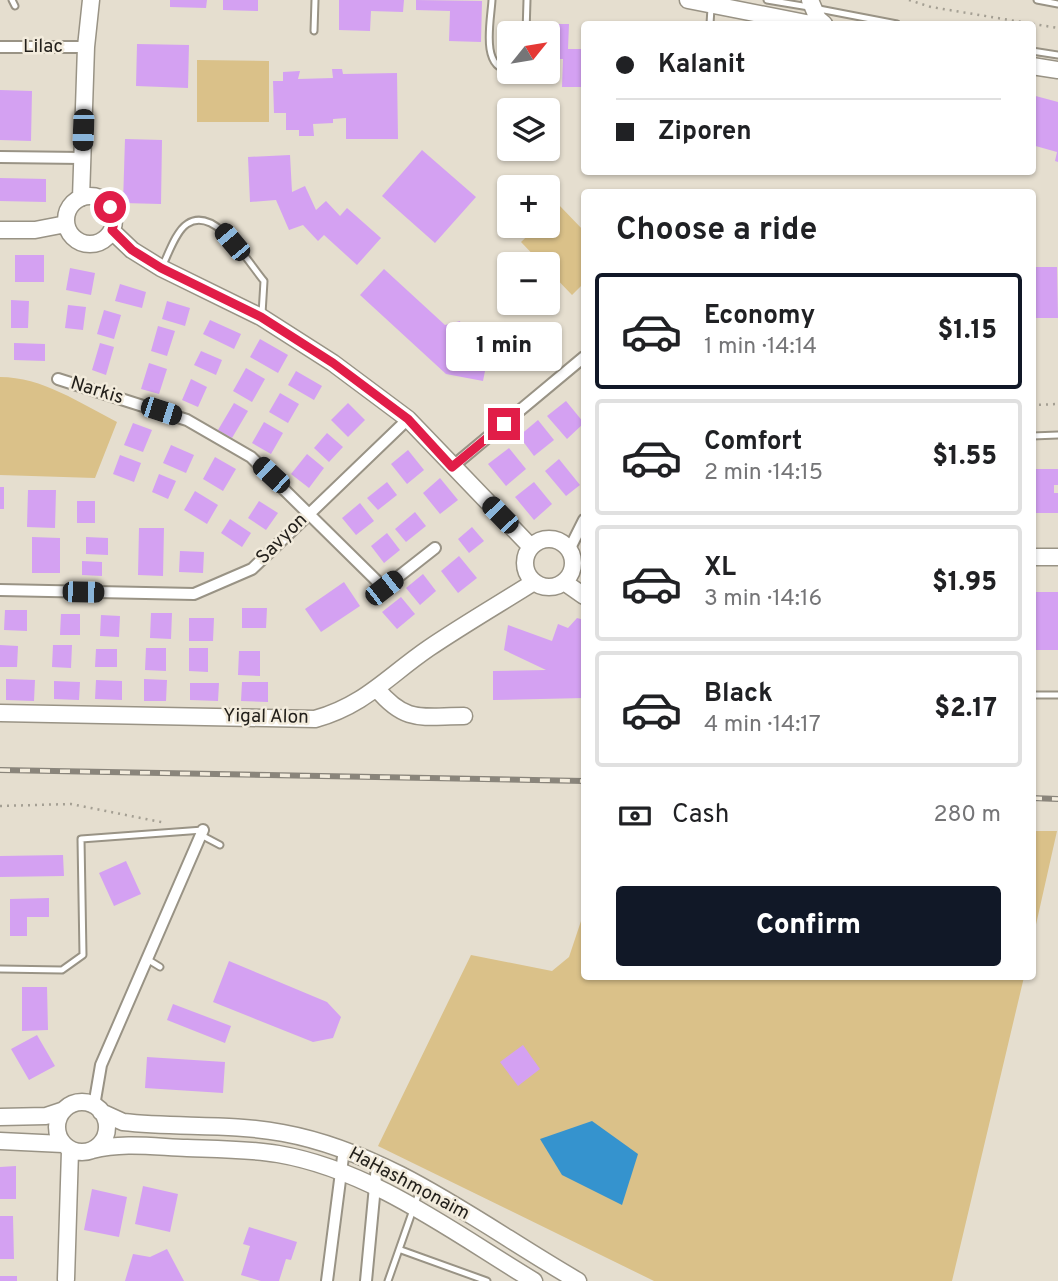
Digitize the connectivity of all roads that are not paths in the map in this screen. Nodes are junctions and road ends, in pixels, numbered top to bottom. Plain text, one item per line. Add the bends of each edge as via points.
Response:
1 (91, 0) edge
2 (315, 0) edge
3 (492, 0) edge
4 (527, 0) edge
5 (688, 0) edge
6 (767, 0) edge
7 (1037, 0) edge
8 (811, 4) edge
9 (1058, 4) edge
10 (711, 5) junction
11 (526, 21) edge
12 (710, 21) edge
13 (795, 21) edge
14 (822, 21) edge
15 (884, 21) edge
16 (314, 31) dead end
17 (0, 47) edge
18 (86, 47) junction
19 (1036, 52) edge
20 (1058, 55) edge
21 (497, 64) edge
22 (1036, 67) edge
23 (1058, 70) edge
24 (0, 157) edge
25 (82, 158) junction
26 (81, 198) junction
27 (66, 224) junction
28 (0, 230) edge
29 (112, 230) junction
30 (161, 268) junction
31 (261, 317) junction
32 (581, 360) edge
33 (58, 379) dead end
34 (408, 419) junction
35 (1058, 435) edge
36 (1036, 436) edge
37 (452, 467) junction
38 (309, 512) junction
39 (581, 526) edge
40 (531, 547) junction
41 (435, 548) dead end
42 (569, 550) junction
43 (1036, 557) edge
44 (1058, 557) edge
45 (534, 582) junction
46 (564, 582) junction
47 (0, 590) edge
48 (581, 594) edge
49 (377, 689) junction
50 (1036, 695) edge
51 (1058, 695) edge
52 (0, 713) edge
53 (464, 716) dead end
54 (202, 833) junction
55 (220, 845) dead end
56 (147, 959) junction
57 (160, 967) dead end
58 (0, 969) edge
59 (98, 1109) junction
60 (64, 1110) junction
61 (0, 1117) edge
62 (0, 1141) edge
63 (67, 1147) junction
64 (344, 1149) junction
65 (92, 1150) junction
66 (377, 1165) junction
67 (341, 1172) junction
68 (374, 1188) junction
69 (421, 1188) junction
70 (413, 1208) junction
71 (401, 1250) junction
72 (70, 1280) edge
73 (327, 1281) edge
74 (366, 1281) edge
75 (388, 1281) edge
76 (487, 1281) edge
77 (534, 1281) edge
78 (578, 1281) edge

1 - 18 street
2 - 16 lane
3 - 21 lane via 490,54
4 - 11 lane
5 - 10 street
6 - 8 lane
7 - 9 lane
8 - 14 street
8 - 15 lane
10 - 12 lane
10 - 13 street
17 - 18 street, Lilac
18 - 25 street
19 - 20 lane
22 - 23 street
24 - 25 street
25 - 26 street
26 - 27 street via 69,208
26 - 29 street via 97,197 110,207
27 - 28 street
27 - 29 street via 73,237 86,244 101,242
29 - 30 street via 132,250
30 - 31 street
30 - 31 lane via 185,225 200,218 215,222 264,281
31 - 34 street
32 - 37 street
33 - 38 street, Narkis via 187,420 251,457
34 - 37 street
34 - 38 street, Savyon
35 - 36 lane
37 - 40 street
38 - 41 street, Narkis via 384,588
38 - 47 street, Savyon via 252,569 194,594
39 - 42 street
40 - 42 street via 552,539
40 - 45 street via 526,569
42 - 46 street via 573,569
43 - 44 street
45 - 46 street via 549,587
45 - 49 street, Yigal Alon via 427,650
46 - 48 street
49 - 52 street, Yigal Alon via 341,712 315,719
49 - 53 street via 394,709 412,716
50 - 51 lane
54 - 55 lane
54 - 56 street
54 - 58 lane via 81,839 83,955 62,970
56 - 57 lane
56 - 59 street via 101,1065
59 - 60 street via 79,1103
59 - 64 street, HaHashmonaim via 123,1122 282,1132
59 - 65 street via 106,1133
60 - 61 street via 46,1116
60 - 63 street via 57,1130
62 - 63 street
63 - 65 street
63 - 72 street
64 - 66 street, HaHashmonaim
64 - 67 street
65 - 67 street, HaHashmonaim via 116,1145 249,1151
66 - 68 street
66 - 69 street, HaHashmonaim
67 - 68 street, HaHashmonaim
67 - 73 street
68 - 70 street, HaHashmonaim
68 - 74 street
69 - 70 lane
69 - 78 street, HaHashmonaim
70 - 71 lane
70 - 77 street, HaHashmonaim
71 - 75 lane
71 - 76 lane

